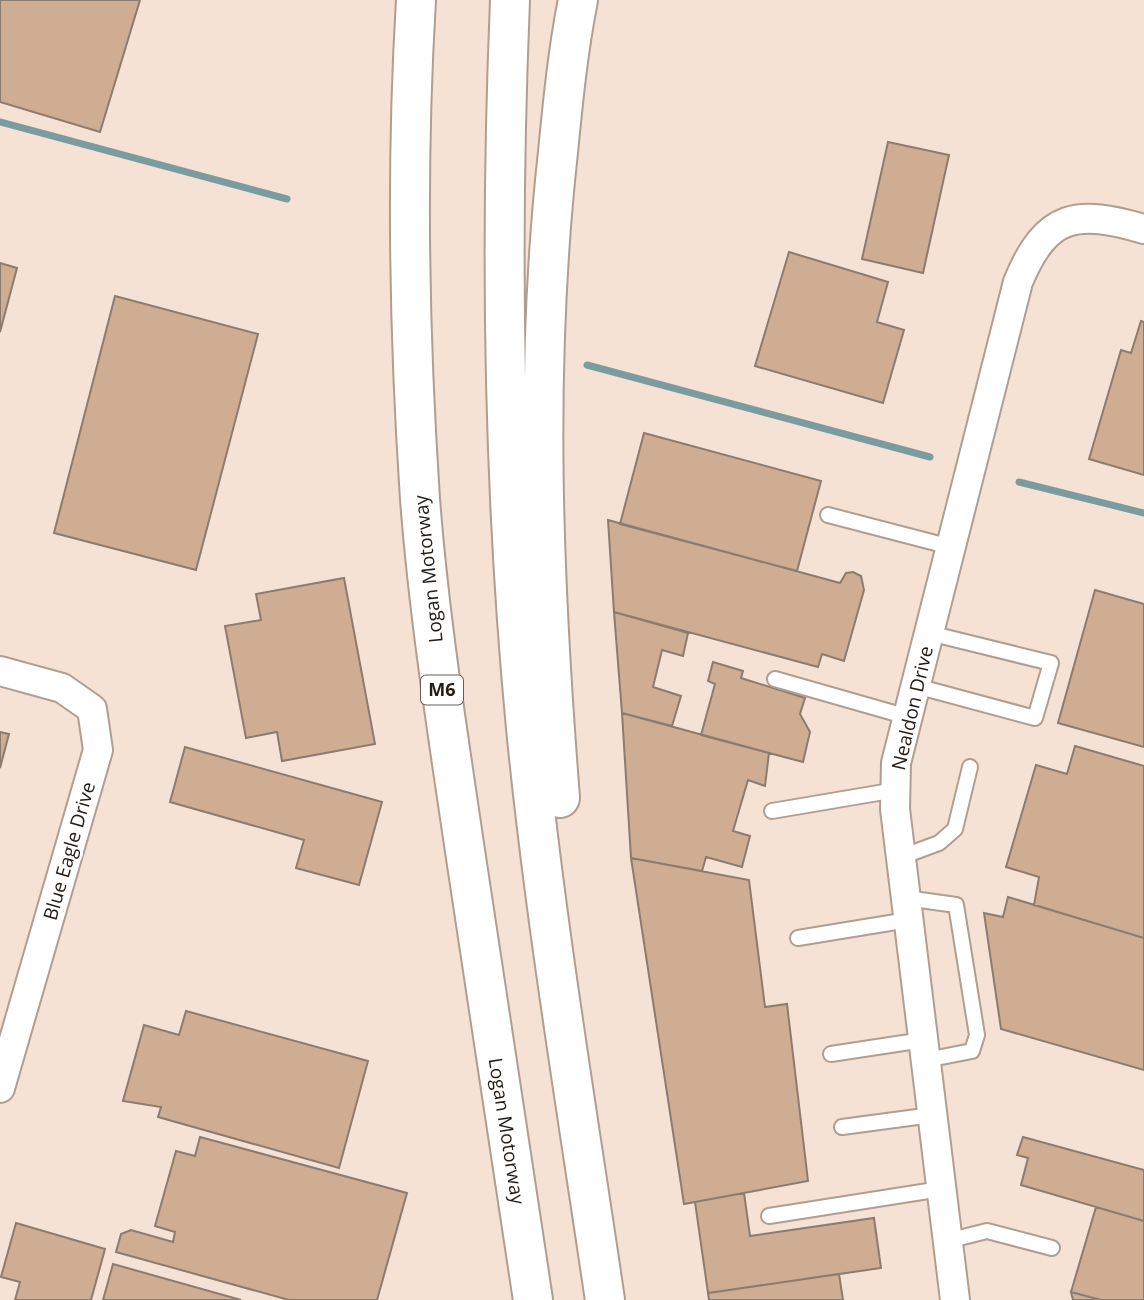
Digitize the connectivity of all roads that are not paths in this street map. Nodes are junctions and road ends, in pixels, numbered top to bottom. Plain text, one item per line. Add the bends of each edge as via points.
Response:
1 (416, 0) edge
2 (510, 0) edge
3 (578, 0) edge
4 (1144, 229) edge
5 (828, 515) dead end
6 (951, 547) junction
7 (929, 633) junction
8 (0, 671) edge
9 (775, 679) dead end
10 (916, 687) junction
11 (908, 718) junction
12 (970, 767) dead end
13 (895, 790) junction
14 (772, 811) dead end
15 (901, 858) junction
16 (907, 909) junction
17 (799, 938) dead end
18 (566, 1037) junction
19 (924, 1050) junction
20 (831, 1054) dead end
21 (0, 1088) edge
22 (932, 1115) junction
23 (842, 1127) dead end
24 (941, 1189) junction
25 (769, 1216) dead end
26 (947, 1241) junction
27 (1052, 1248) dead end
28 (533, 1300) edge
29 (605, 1300) edge
30 (955, 1300) edge

1 - 28 highway, Logan Motorway / M6 via 411,215 420,501 437,656
2 - 18 highway via 505,232 513,548 529,752
3 - 18 highway via 548,248 542,400 549,646 573,930
4 - 6 street, Nealdon Drive via 1110,219 1074,219 1034,248 1018,282
5 - 6 lane
6 - 7 street, Nealdon Drive
7 - 10 street, Nealdon Drive
7 - 10 lane via 1051,663 1035,718
8 - 21 street, Blue Eagle Drive via 62,688 92,709 98,750
9 - 11 lane
10 - 11 street, Nealdon Drive
11 - 13 street, Nealdon Drive
12 - 15 lane via 955,829 939,843
13 - 14 lane
13 - 15 street, Nealdon Drive
15 - 16 street, Nealdon Drive
16 - 17 lane
16 - 19 street, Nealdon Drive
16 - 19 lane via 956,905 977,1035 972,1051
18 - 29 highway
19 - 20 lane
19 - 22 street, Nealdon Drive
22 - 23 lane
22 - 24 street, Nealdon Drive
24 - 25 lane
24 - 26 street, Nealdon Drive
26 - 27 lane via 987,1231
26 - 30 street, Nealdon Drive

